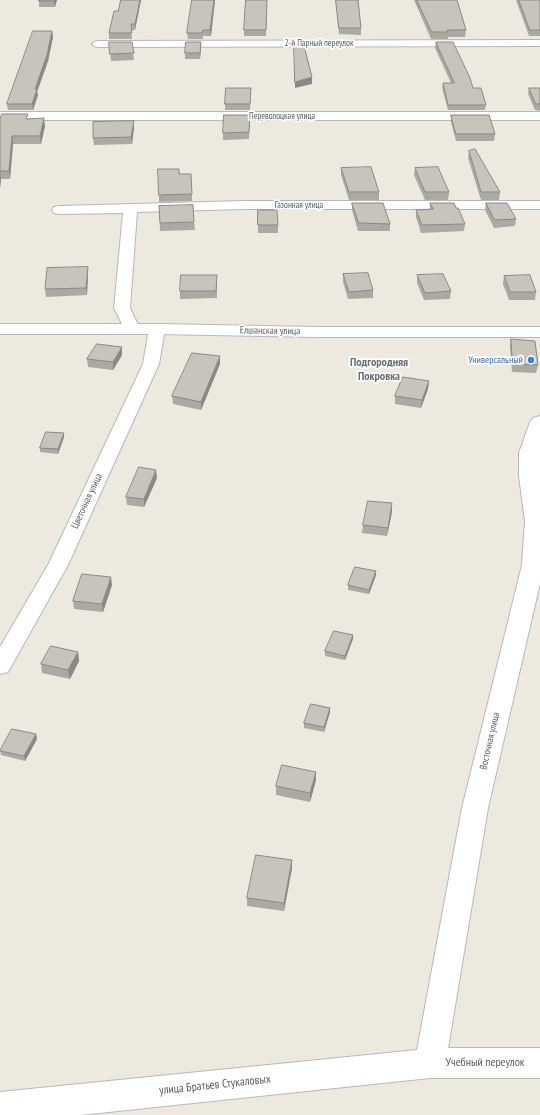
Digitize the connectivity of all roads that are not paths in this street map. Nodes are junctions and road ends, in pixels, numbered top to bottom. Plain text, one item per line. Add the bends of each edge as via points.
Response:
1 (540, 43) edge
2 (98, 44) dead end
3 (0, 116) edge
4 (540, 116) edge
5 (540, 205) edge
6 (130, 209) junction
7 (59, 210) dead end
8 (0, 329) edge
9 (132, 329) junction
10 (157, 329) junction
11 (540, 332) edge
12 (540, 422) edge
13 (0, 666) edge
14 (430, 1063) junction
15 (540, 1063) edge
16 (0, 1108) edge

1 - 2 street, 2-й Парный переулок
3 - 4 street, Переволоцкая улица
5 - 6 street, Газонная улица via 252,205
6 - 7 street, Газонная улица
6 - 9 street via 122,308
8 - 9 street, Елшанская улица
9 - 10 street, Елшанская улица
10 - 11 street, Елшанская улица
10 - 13 street, Цветочная улица via 151,364 61,558
12 - 14 street, Восточная улица via 529,453 529,476 536,521 533,565 475,808
14 - 15 street, Учебный переулок
14 - 16 street, улица Братьев Стукаловых

